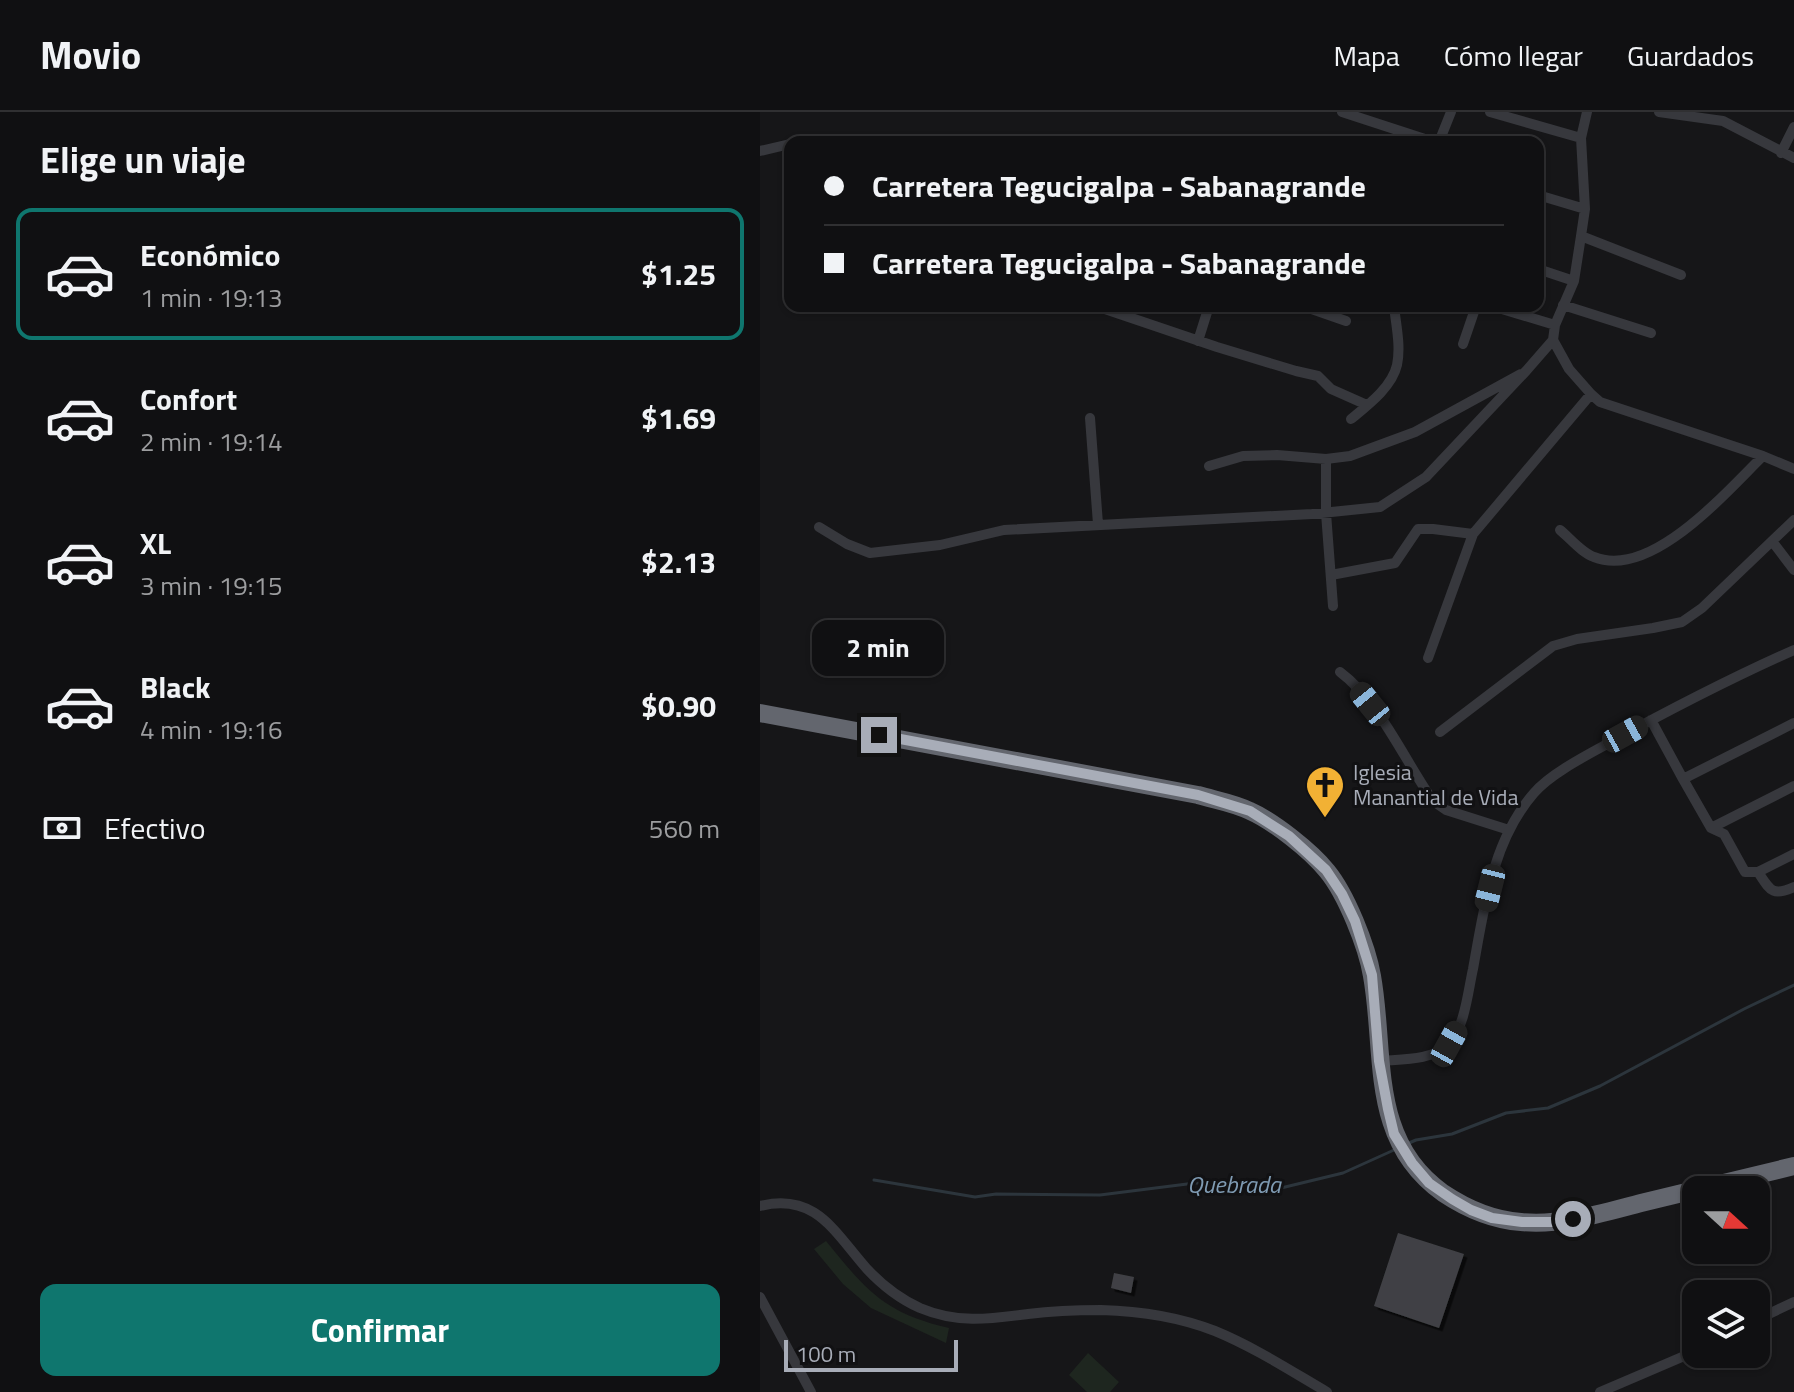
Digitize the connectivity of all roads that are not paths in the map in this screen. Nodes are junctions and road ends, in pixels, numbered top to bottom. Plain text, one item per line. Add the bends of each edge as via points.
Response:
1 (1342, 112) edge
2 (1451, 112) edge
3 (1490, 112) edge
4 (1587, 112) edge
5 (1659, 112) edge
6 (1726, 116) edge
7 (1794, 127) edge
8 (1418, 136) edge
9 (1440, 136) edge
10 (1581, 138) junction
11 (784, 145) edge
12 (760, 151) edge
13 (1781, 153) junction
14 (1794, 158) edge
15 (1544, 197) edge
16 (1585, 209) junction
17 (1581, 236) junction
18 (1544, 271) edge
19 (1681, 275) dead end
20 (1574, 281) junction
21 (1563, 305) junction
22 (1113, 312) edge
23 (1207, 312) edge
24 (1320, 312) edge
25 (1395, 312) edge
26 (1474, 312) edge
27 (1512, 312) edge
28 (1346, 321) dead end
29 (1555, 325) junction
30 (1651, 333) dead end
31 (1553, 340) junction
32 (1198, 341) junction
33 (1463, 344) dead end
34 (1526, 371) junction
35 (1591, 394) junction
36 (1367, 405) junction
37 (1090, 418) dead end
38 (1351, 419) dead end
39 (1763, 456) junction
40 (1326, 459) junction
41 (1209, 466) dead end
42 (1794, 469) edge
43 (1326, 513) junction
44 (1794, 520) edge
45 (1098, 524) junction
46 (819, 527) dead end
47 (1560, 530) dead end
48 (1473, 534) junction
49 (1772, 541) junction
50 (1794, 570) edge
51 (1331, 575) junction
52 (1333, 606) dead end
53 (1794, 650) edge
54 (1428, 658) dead end
55 (1340, 672) dead end
56 (760, 713) edge
57 (1651, 720) junction
58 (1794, 723) edge
59 (1440, 732) dead end
60 (1683, 779) junction
61 (1794, 786) edge
62 (1711, 828) junction
63 (1509, 830) junction
64 (1794, 854) edge
65 (1758, 872) junction
66 (1794, 887) edge
67 (1379, 1061) junction
68 (1794, 1166) edge
69 (760, 1206) edge
70 (760, 1297) edge
71 (1794, 1302) edge
72 (1770, 1313) edge
73 (1682, 1357) edge
74 (811, 1392) edge
75 (1327, 1392) edge
76 (1600, 1392) edge

1 - 8 street
2 - 9 street
3 - 10 street
4 - 10 street
5 - 6 street
6 - 13 street
7 - 13 street
10 - 16 street
11 - 12 street
13 - 14 street
15 - 16 street
16 - 17 street
17 - 19 street
17 - 20 street
18 - 20 street
20 - 21 street
21 - 29 street
21 - 30 street
22 - 32 street
23 - 32 street
24 - 28 street
25 - 36 street via 1397,366
26 - 33 street
27 - 29 street
29 - 31 street
31 - 34 street
31 - 35 street
32 - 36 street via 1318,376 1331,389
34 - 40 street via 1415,432 1350,456
34 - 43 street via 1426,477 1380,507
35 - 39 street via 1600,402
35 - 48 street
36 - 38 street
37 - 45 street
39 - 42 street
39 - 47 street via 1678,536 1641,557 1618,562 1592,557
40 - 41 street via 1243,456
40 - 43 street
43 - 45 street
43 - 51 street
44 - 49 street
45 - 46 street via 1004,530 870,553
48 - 51 street via 1418,529 1395,563
48 - 54 street
49 - 50 street
49 - 59 street via 1682,622 1553,646
51 - 52 street
53 - 57 street
55 - 63 street via 1370,704 1433,801
56 - 67 highway via 1198,795 1250,811 1289,836 1326,870 1342,894 1372,975
57 - 60 street
57 - 63 street via 1573,763 1535,791
58 - 60 street
60 - 62 street
61 - 62 street
62 - 65 street via 1724,834 1745,872
63 - 67 street via 1492,881 1465,1009 1449,1044 1420,1057
64 - 65 street
65 - 66 street via 1774,892
67 - 68 highway via 1394,1134 1412,1163 1429,1183 1492,1218 1552,1222 1594,1215
69 - 75 street via 785,1202 815,1212 879,1282 941,1315 986,1320 1099,1310 1161,1316 1237,1341
70 - 74 street
71 - 72 street
73 - 76 street

